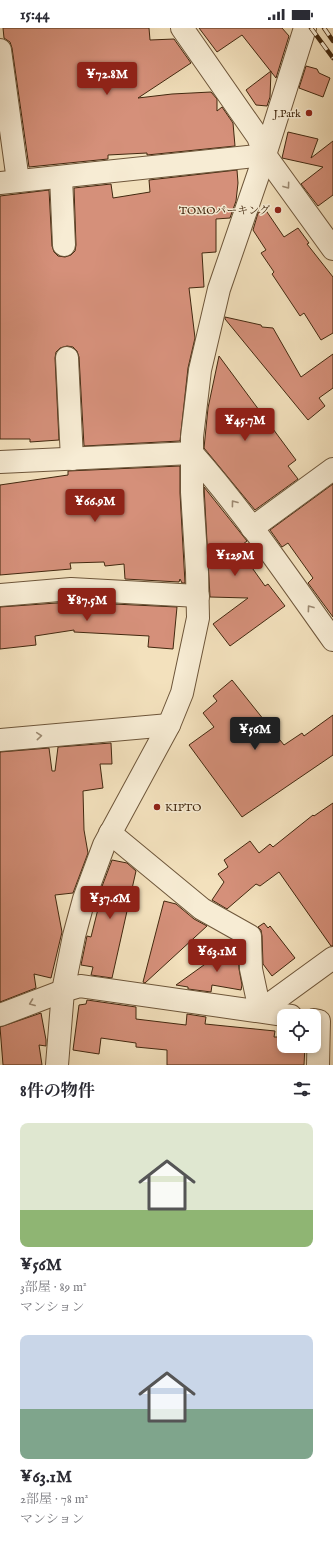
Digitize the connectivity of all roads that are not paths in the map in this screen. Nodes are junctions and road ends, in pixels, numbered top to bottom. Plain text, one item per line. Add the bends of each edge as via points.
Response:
1 (182, 28) edge
2 (305, 28) edge
3 (0, 50) edge
4 (264, 155) junction
5 (61, 177) junction
6 (9, 182) edge
7 (64, 245) dead end
8 (333, 250) edge
9 (67, 358) dead end
10 (192, 453) junction
11 (72, 459) junction
12 (0, 462) edge
13 (333, 470) edge
14 (252, 528) junction
15 (0, 595) edge
16 (198, 596) junction
17 (332, 635) edge
18 (169, 725) junction
19 (0, 740) edge
20 (110, 833) junction
21 (333, 958) edge
22 (63, 991) junction
23 (260, 1011) junction
24 (277, 1014) edge
25 (0, 1015) edge
26 (322, 1019) edge
27 (57, 1065) edge
28 (318, 1065) edge

1 - 4 street via 258,137
2 - 4 street
3 - 6 street
4 - 5 street
4 -> 8 street
4 - 10 street via 218,289 200,370
5 - 6 street
5 - 7 street
9 - 11 street
10 - 11 street
14 -> 10 street
10 - 16 street
11 - 12 street
13 - 14 street
17 -> 14 street
15 - 16 street via 71,589
16 - 18 street via 198,618 182,692
19 -> 18 street
18 - 20 street
20 - 22 street via 84,899
20 - 23 street via 202,909 250,936 251,969
21 - 23 street
22 - 23 street via 80,986
22 -> 25 street
22 - 27 street
23 - 24 street
26 - 28 street

